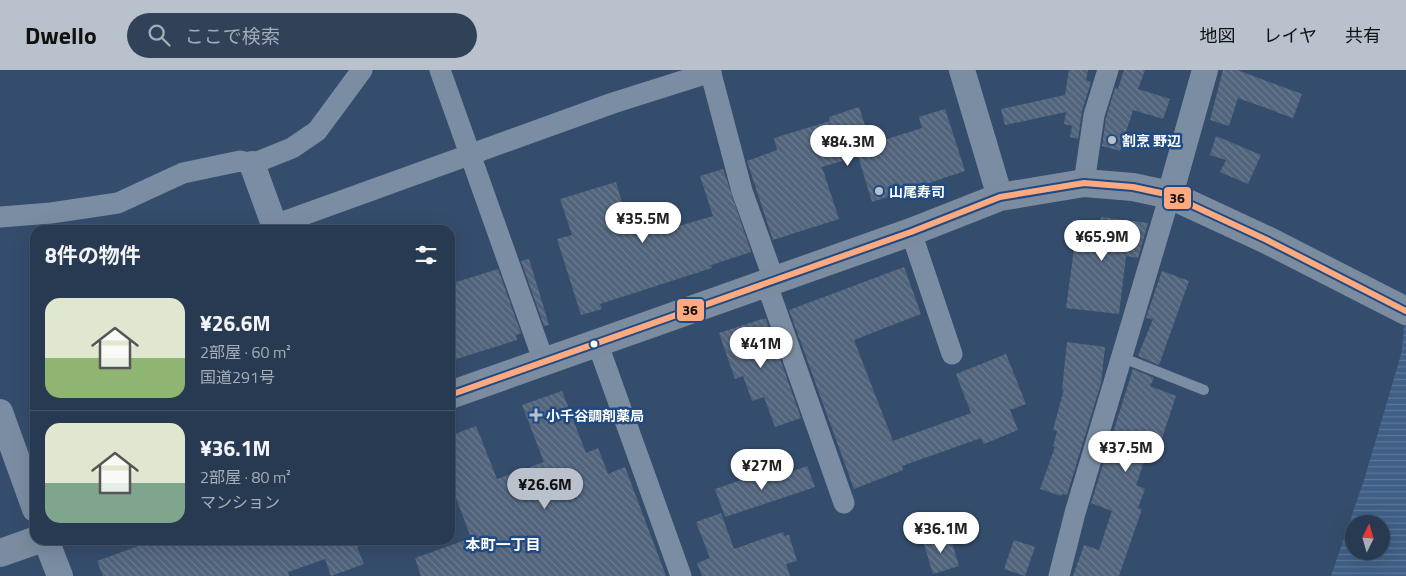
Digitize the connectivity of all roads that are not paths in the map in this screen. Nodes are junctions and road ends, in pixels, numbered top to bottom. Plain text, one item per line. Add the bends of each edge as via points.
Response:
1 (362, 70) edge
2 (440, 70) edge
3 (962, 70) edge
4 (1108, 70) edge
5 (1204, 70) edge
6 (710, 71) edge
7 (470, 156) junction
8 (252, 164) junction
9 (1084, 183) junction
10 (1170, 195) junction
11 (1000, 197) junction
12 (0, 217) edge
13 (275, 225) edge
14 (281, 225) edge
15 (911, 232) junction
16 (770, 281) junction
17 (1406, 311) edge
18 (597, 342) junction
19 (952, 354) dead end
20 (1123, 358) junction
21 (544, 362) junction
22 (1204, 390) dead end
23 (455, 392) edge
24 (0, 412) edge
25 (30, 495) edge
26 (844, 503) dead end
27 (30, 542) edge
28 (48, 545) edge
29 (0, 553) edge
30 (60, 576) edge
31 (681, 576) edge
32 (1059, 576) edge

1 - 8 street via 317,131 292,148
2 - 7 street
3 - 11 street
4 - 9 street via 1094,115
5 - 10 street
6 - 7 street
6 - 16 street
7 - 14 street
7 - 21 street
8 - 12 street via 240,161 183,173 118,203
8 - 13 street
9 - 10 highway via 1133,187
9 - 11 highway
10 - 17 highway
10 - 20 street
11 - 15 highway
15 - 16 highway
15 - 19 street
16 - 18 highway
16 - 26 street
18 - 21 highway
18 - 31 street
20 - 22 lane
20 - 32 street
21 - 23 highway
24 - 25 street
27 - 29 highway
28 - 30 street

